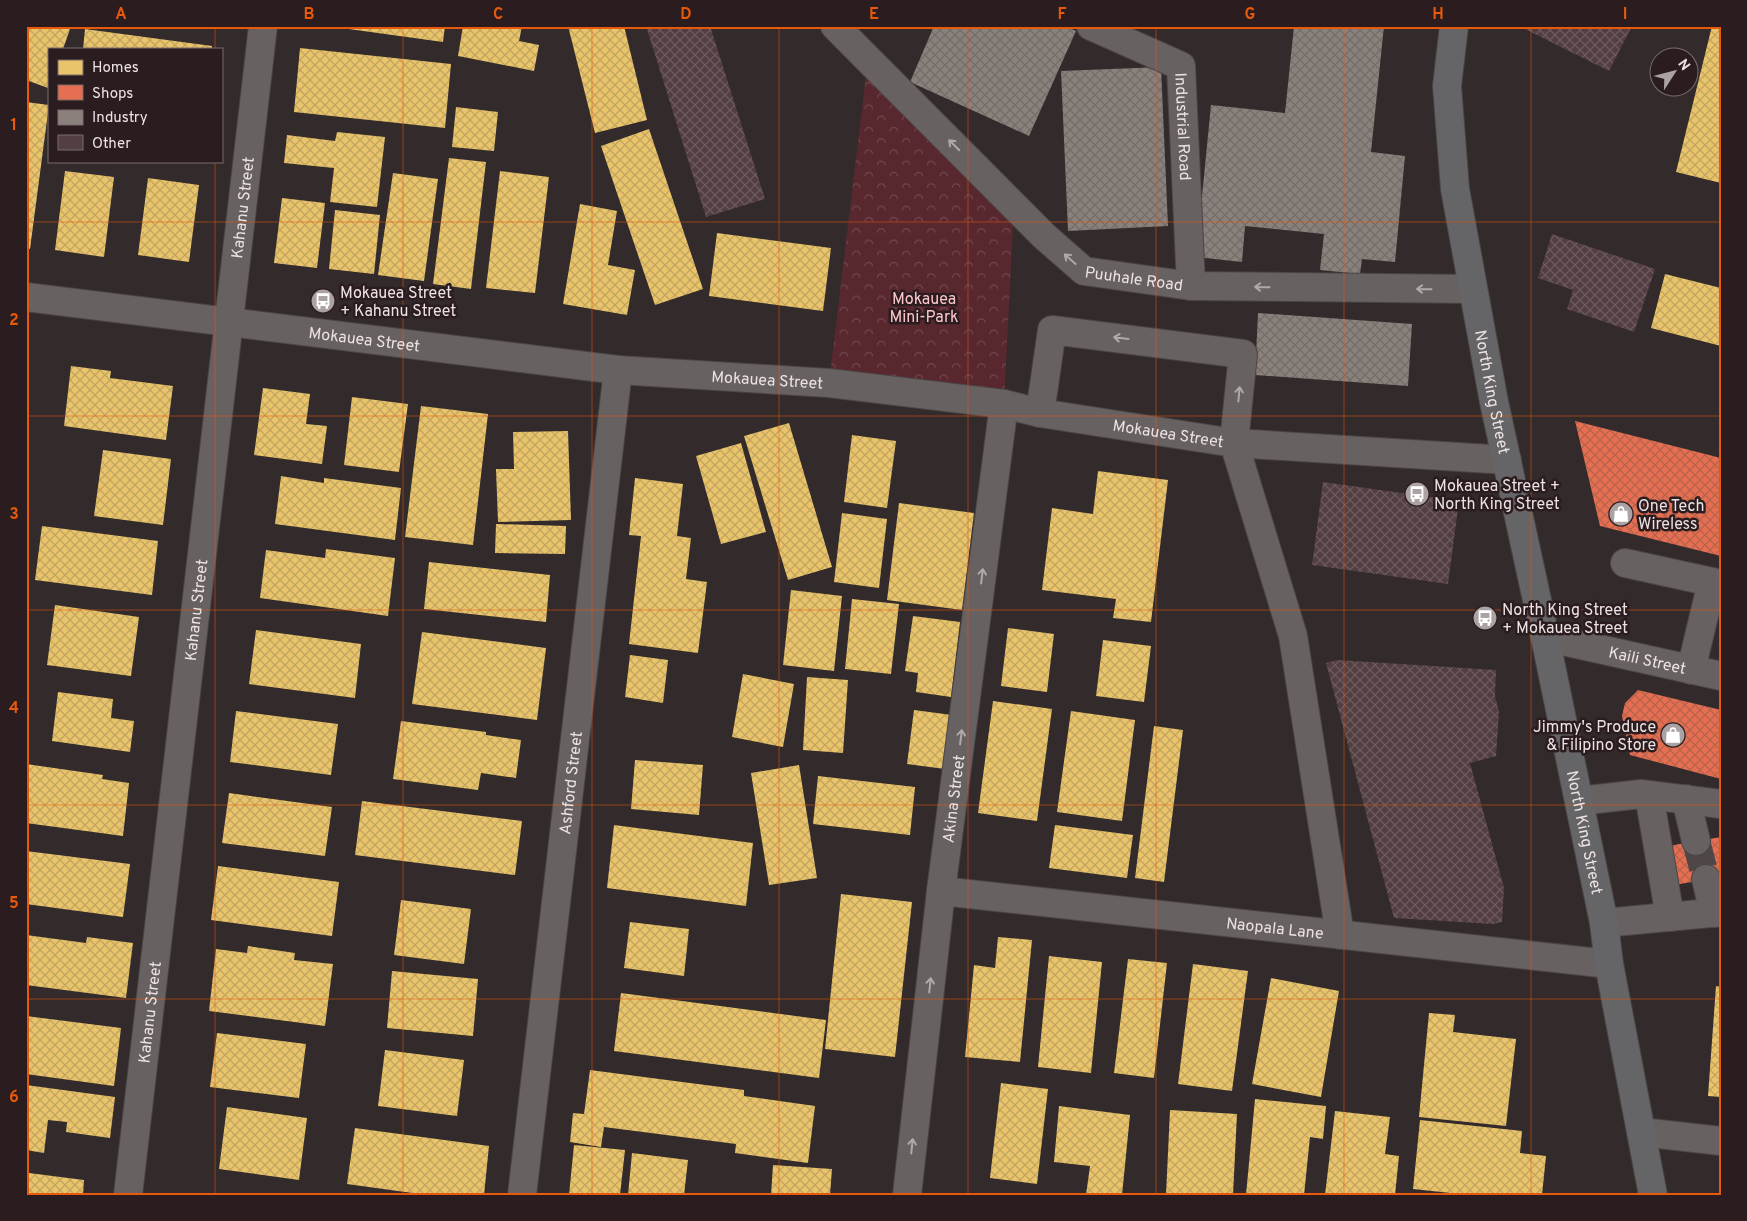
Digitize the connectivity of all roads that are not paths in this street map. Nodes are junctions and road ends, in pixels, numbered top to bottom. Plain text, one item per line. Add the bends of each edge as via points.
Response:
1 (263, 26) edge
2 (835, 26) edge
3 (1091, 26) edge
4 (1454, 26) edge
5 (1191, 286) junction
6 (1473, 289) junction
7 (26, 297) edge
8 (230, 322) junction
9 (618, 370) junction
10 (1004, 404) junction
11 (1040, 413) junction
12 (1234, 442) junction
13 (1508, 460) junction
14 (1625, 563) dead end
15 (1716, 584) edge
16 (1545, 638) junction
17 (1691, 670) junction
18 (1721, 676) edge
19 (1649, 795) junction
20 (1686, 799) junction
21 (1579, 802) junction
22 (1721, 804) edge
23 (1696, 841) tunnel mouth
24 (1706, 880) tunnel mouth
25 (940, 891) junction
26 (1718, 912) edge
27 (1670, 917) junction
28 (1604, 923) junction
29 (1340, 935) junction
30 (1609, 964) junction
31 (1641, 1132) junction
32 (1721, 1141) edge
33 (128, 1195) edge
34 (522, 1195) edge
35 (907, 1195) edge
36 (1653, 1195) edge

1 - 8 street, Kahanu Street
5 -> 2 street, Puuhale Road via 1084,271 1044,236
3 - 5 street, Industrial Road via 1181,66
4 - 6 main road, North King Street via 1447,86 1455,189
6 -> 5 street, Puuhale Road
6 - 13 main road, North King Street
7 - 8 street, Mokauea Street
8 - 9 street, Mokauea Street
8 - 33 street, Kahanu Street
9 - 10 street, Mokauea Street via 829,383
9 - 34 street, Ashford Street
10 - 11 street, Mokauea Street
25 -> 10 street, Akina Street
11 - 12 street, Mokauea Street
12 -> 11 street via 1242,354 1052,330
12 - 13 street, Mokauea Street
12 - 29 street via 1293,636
13 - 16 main road, North King Street
14 - 15 street
15 - 17 street
16 - 17 street, Kaili Street
16 - 21 main road, North King Street
17 - 18 street, Kaili Street
19 - 20 street
19 - 21 street
19 - 27 street
20 - 22 street
20 - 23 street
21 - 28 main road, North King Street
24 - 26 street
25 - 29 street, Naopala Lane
35 -> 25 street, Akina Street
26 - 27 street
27 - 28 street
28 - 30 main road, North King Street
29 - 30 street, Naopala Lane
30 - 31 main road, North King Street
31 - 32 street
31 - 36 main road, North King Street

